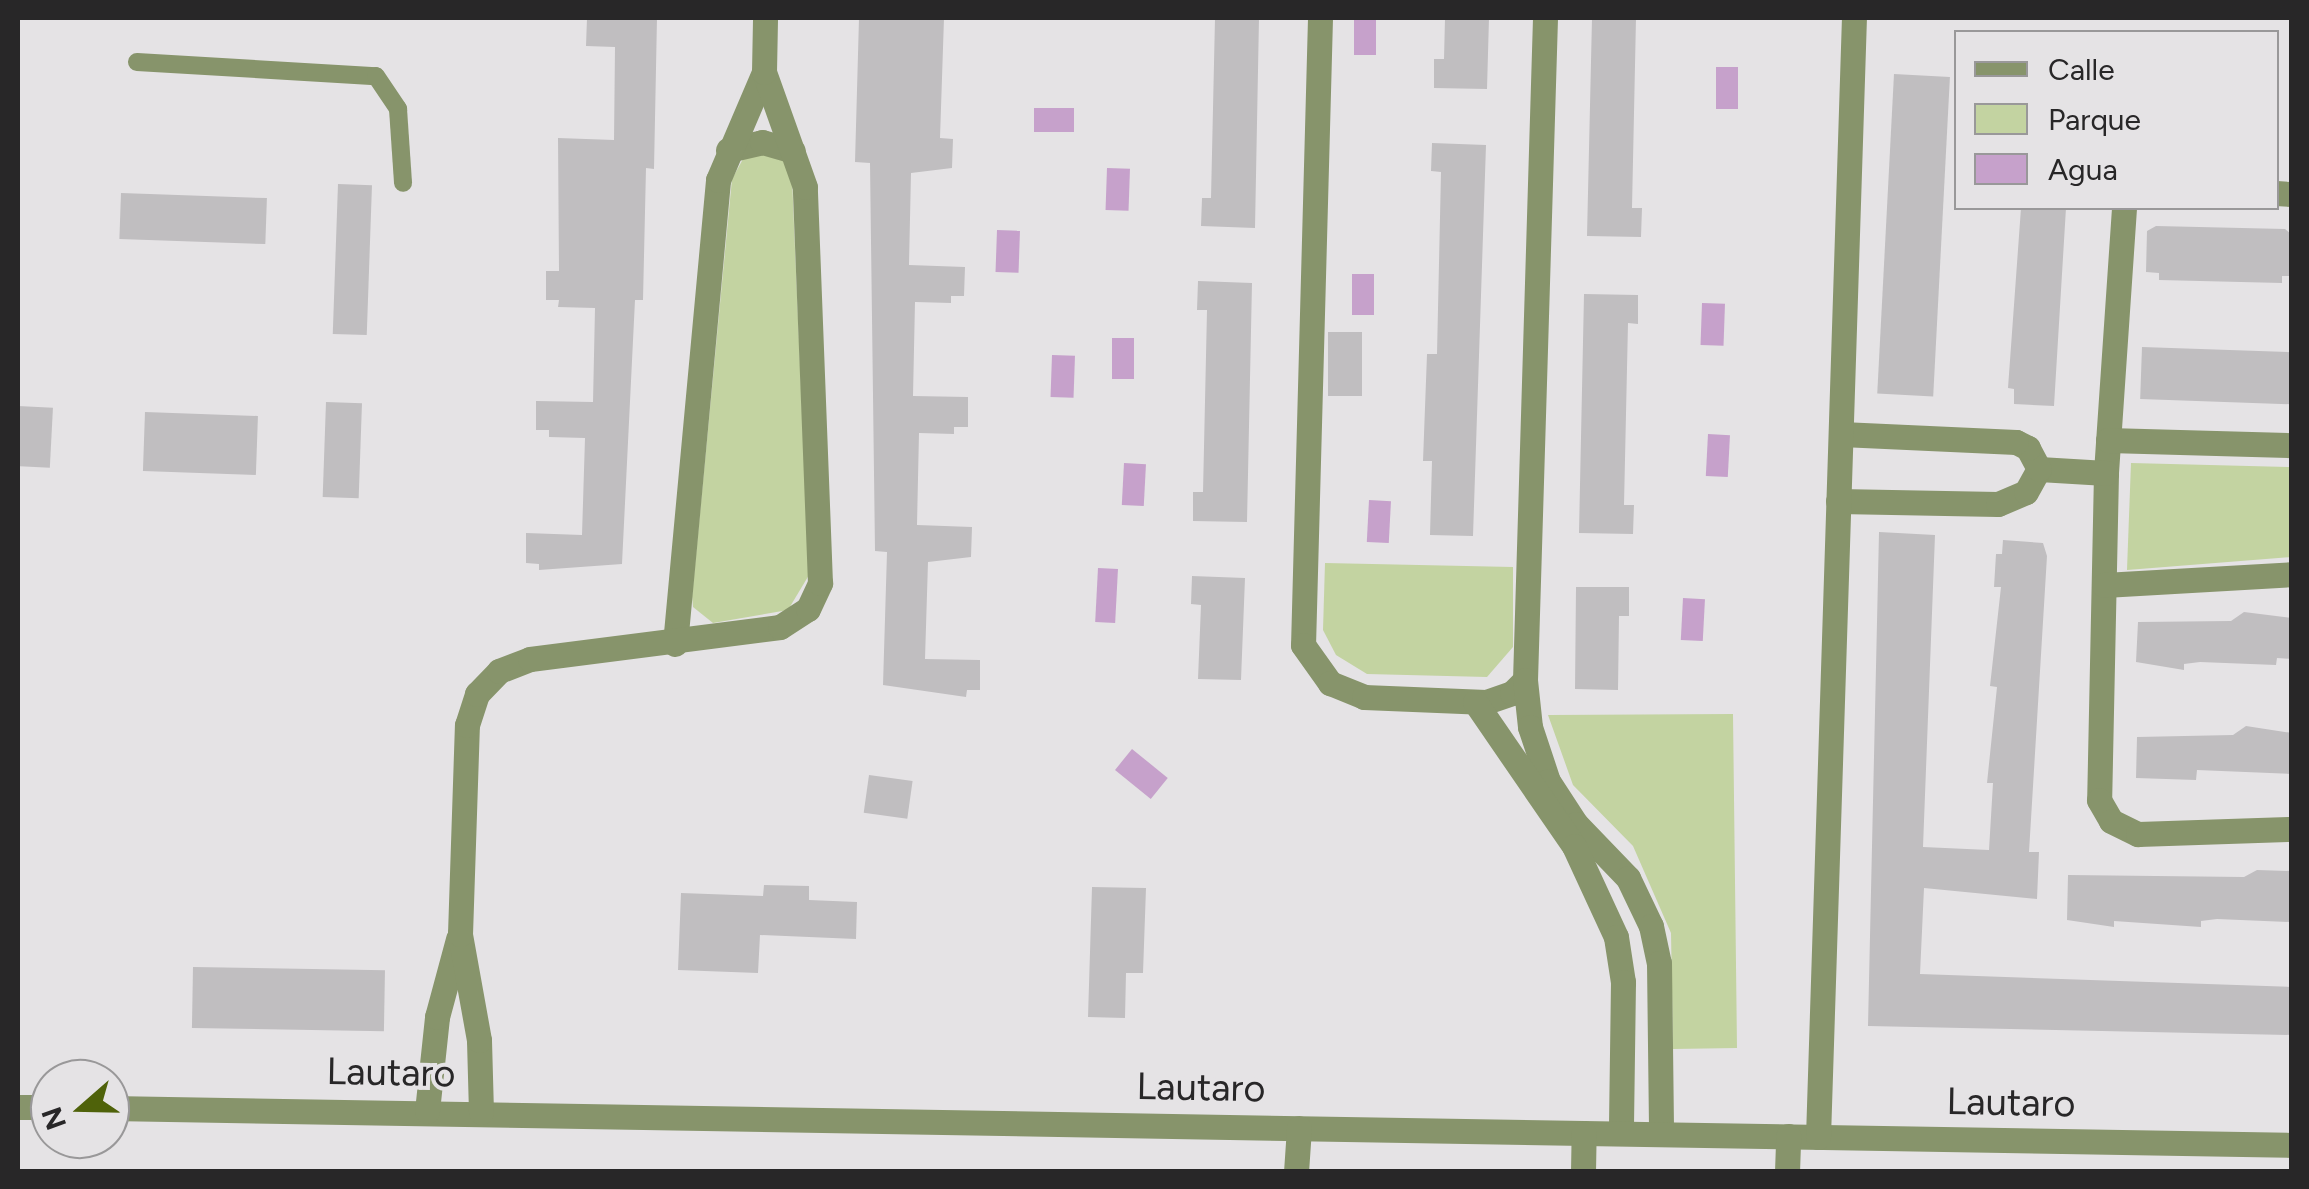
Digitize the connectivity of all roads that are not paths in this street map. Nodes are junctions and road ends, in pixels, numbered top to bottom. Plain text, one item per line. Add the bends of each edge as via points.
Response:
1 (766, 18) edge
2 (1320, 18) edge
3 (1545, 18) edge
4 (1854, 18) edge
5 (137, 62) dead end
6 (764, 72) junction
7 (728, 150) junction
8 (794, 151) junction
9 (403, 182) dead end
10 (2123, 210) edge
11 (1841, 434) junction
12 (2108, 440) junction
13 (2292, 444) edge
14 (2039, 470) junction
15 (2106, 473) junction
16 (1838, 501) junction
17 (2292, 574) edge
18 (2104, 585) junction
19 (675, 644) junction
20 (1524, 680) junction
21 (1475, 702) junction
22 (2292, 828) edge
23 (460, 934) junction
24 (130, 1108) edge
25 (426, 1110) junction
26 (481, 1112) junction
27 (1300, 1128) junction
28 (1584, 1133) junction
29 (1621, 1134) junction
30 (1660, 1134) junction
31 (1788, 1136) junction
32 (1818, 1137) junction
33 (2292, 1146) edge
34 (1296, 1172) edge
35 (1584, 1172) edge
36 (1787, 1172) edge

1 - 6 street
2 - 21 street via 1303,645 1312,664 1345,693
3 - 20 street
4 - 11 street
5 - 9 lane via 376,76 398,109
6 - 7 street
6 - 8 street
7 - 8 street via 762,142
7 - 19 street via 718,180
8 - 19 street via 805,187 820,583 808,609 780,627
10 - 12 street
11 - 14 street via 2016,442 2028,448
11 - 16 street
12 - 13 street
12 - 15 street
14 - 15 street
14 - 16 street via 2026,492 1998,504
15 - 18 street
16 - 32 street
17 - 18 street
18 - 22 street via 2097,791 2110,821 2150,835
19 - 23 street via 514,663 476,694 466,725
20 - 21 street via 1512,693
20 - 30 street via 1530,727 1548,781 1576,824 1628,878 1651,926 1659,964
21 - 29 street via 1574,846 1616,937 1623,982
23 - 25 street via 437,1018
23 - 26 street via 479,1040
24 - 25 street, Lautaro
25 - 26 street, Lautaro
26 - 27 street, Lautaro
27 - 28 street, Lautaro
27 - 34 street
28 - 29 street, Lautaro
28 - 35 street
29 - 30 street, Lautaro
30 - 31 street, Lautaro
31 - 32 street, Lautaro
31 - 36 street
32 - 33 street, Lautaro

